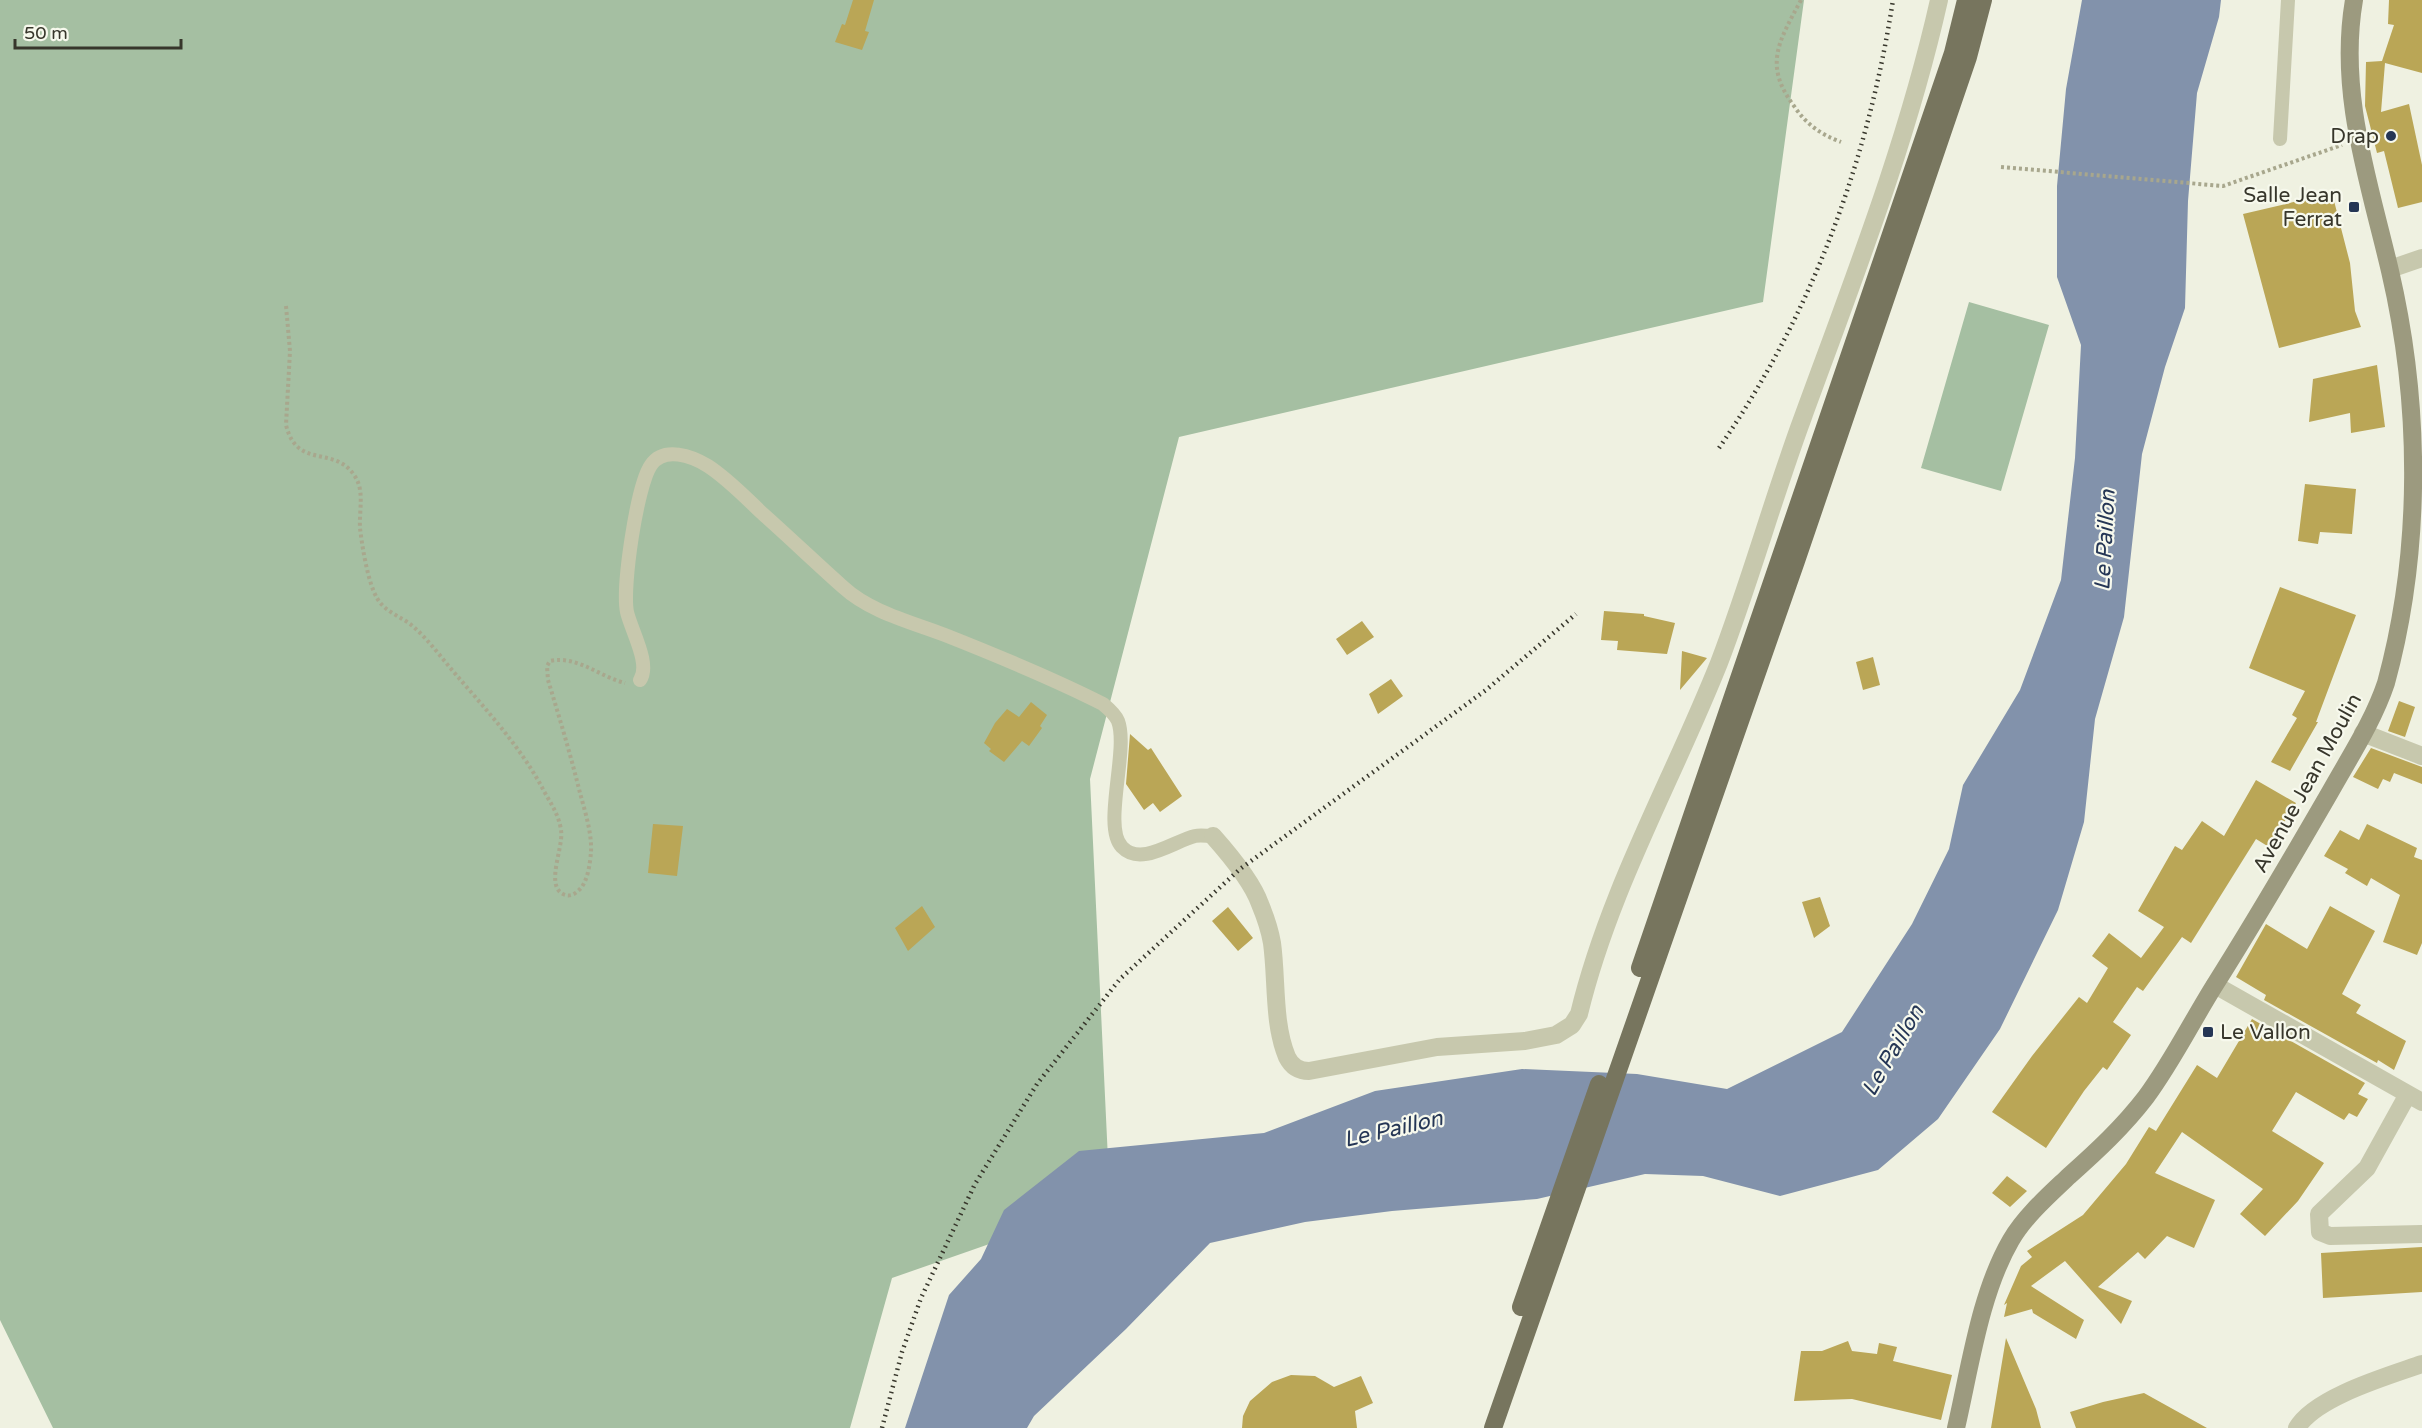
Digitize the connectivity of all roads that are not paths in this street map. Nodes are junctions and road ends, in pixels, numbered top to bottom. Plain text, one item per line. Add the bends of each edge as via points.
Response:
1 (1939, 0) edge
2 (1966, 0) edge
3 (1983, 0) edge
4 (2288, 0) edge
5 (2354, 0) edge
6 (2280, 139) dead end
7 (2422, 258) edge
8 (2390, 269) junction
9 (640, 680) road end
10 (2363, 734) junction
11 (2422, 756) edge
12 (1213, 836) joint
13 (2215, 985) junction
14 (1637, 996) junction
15 (2415, 1098) edge
16 (1558, 1221) junction
17 (2422, 1234) edge
18 (2422, 1364) edge
19 (1480, 1428) edge
20 (1493, 1428) edge
21 (1956, 1428) edge
22 (2297, 1428) edge

1 - 12 street via 1916,89 1873,224 1722,652 1617,893 1579,1014 1572,1025 1556,1035 1525,1041 1437,1047 1300,1071 1287,1056 1279,1019 1272,942 1260,901
2 - 14 main road via 1949,65
3 - 14 main road via 1968,57 1807,527
4 - 6 lane
5 - 8 street, Avenue Jean Moulin via 2350,85 2357,139
7 - 8 street
8 - 10 street, Avenue Jean Moulin via 2406,347 2413,414 2414,535 2399,634 2385,685
9 - 12 lane via 644,666 624,595 638,505 650,466 659,456 686,456 707,466 846,590 871,607 1000,657 1109,709 1119,722 1115,833 1121,847 1133,854 1147,854 1197,836
10 - 11 street
10 - 13 street, Avenue Jean Moulin
13 - 15 street
13 - 21 street, Avenue Jean Moulin via 2148,1094 2117,1132 2013,1236 1988,1293
14 - 16 main road
15 - 17 street via 2367,1168 2319,1214 2320,1232 2330,1236
16 - 19 main road
16 - 20 main road
18 - 22 street via 2356,1387 2325,1404

